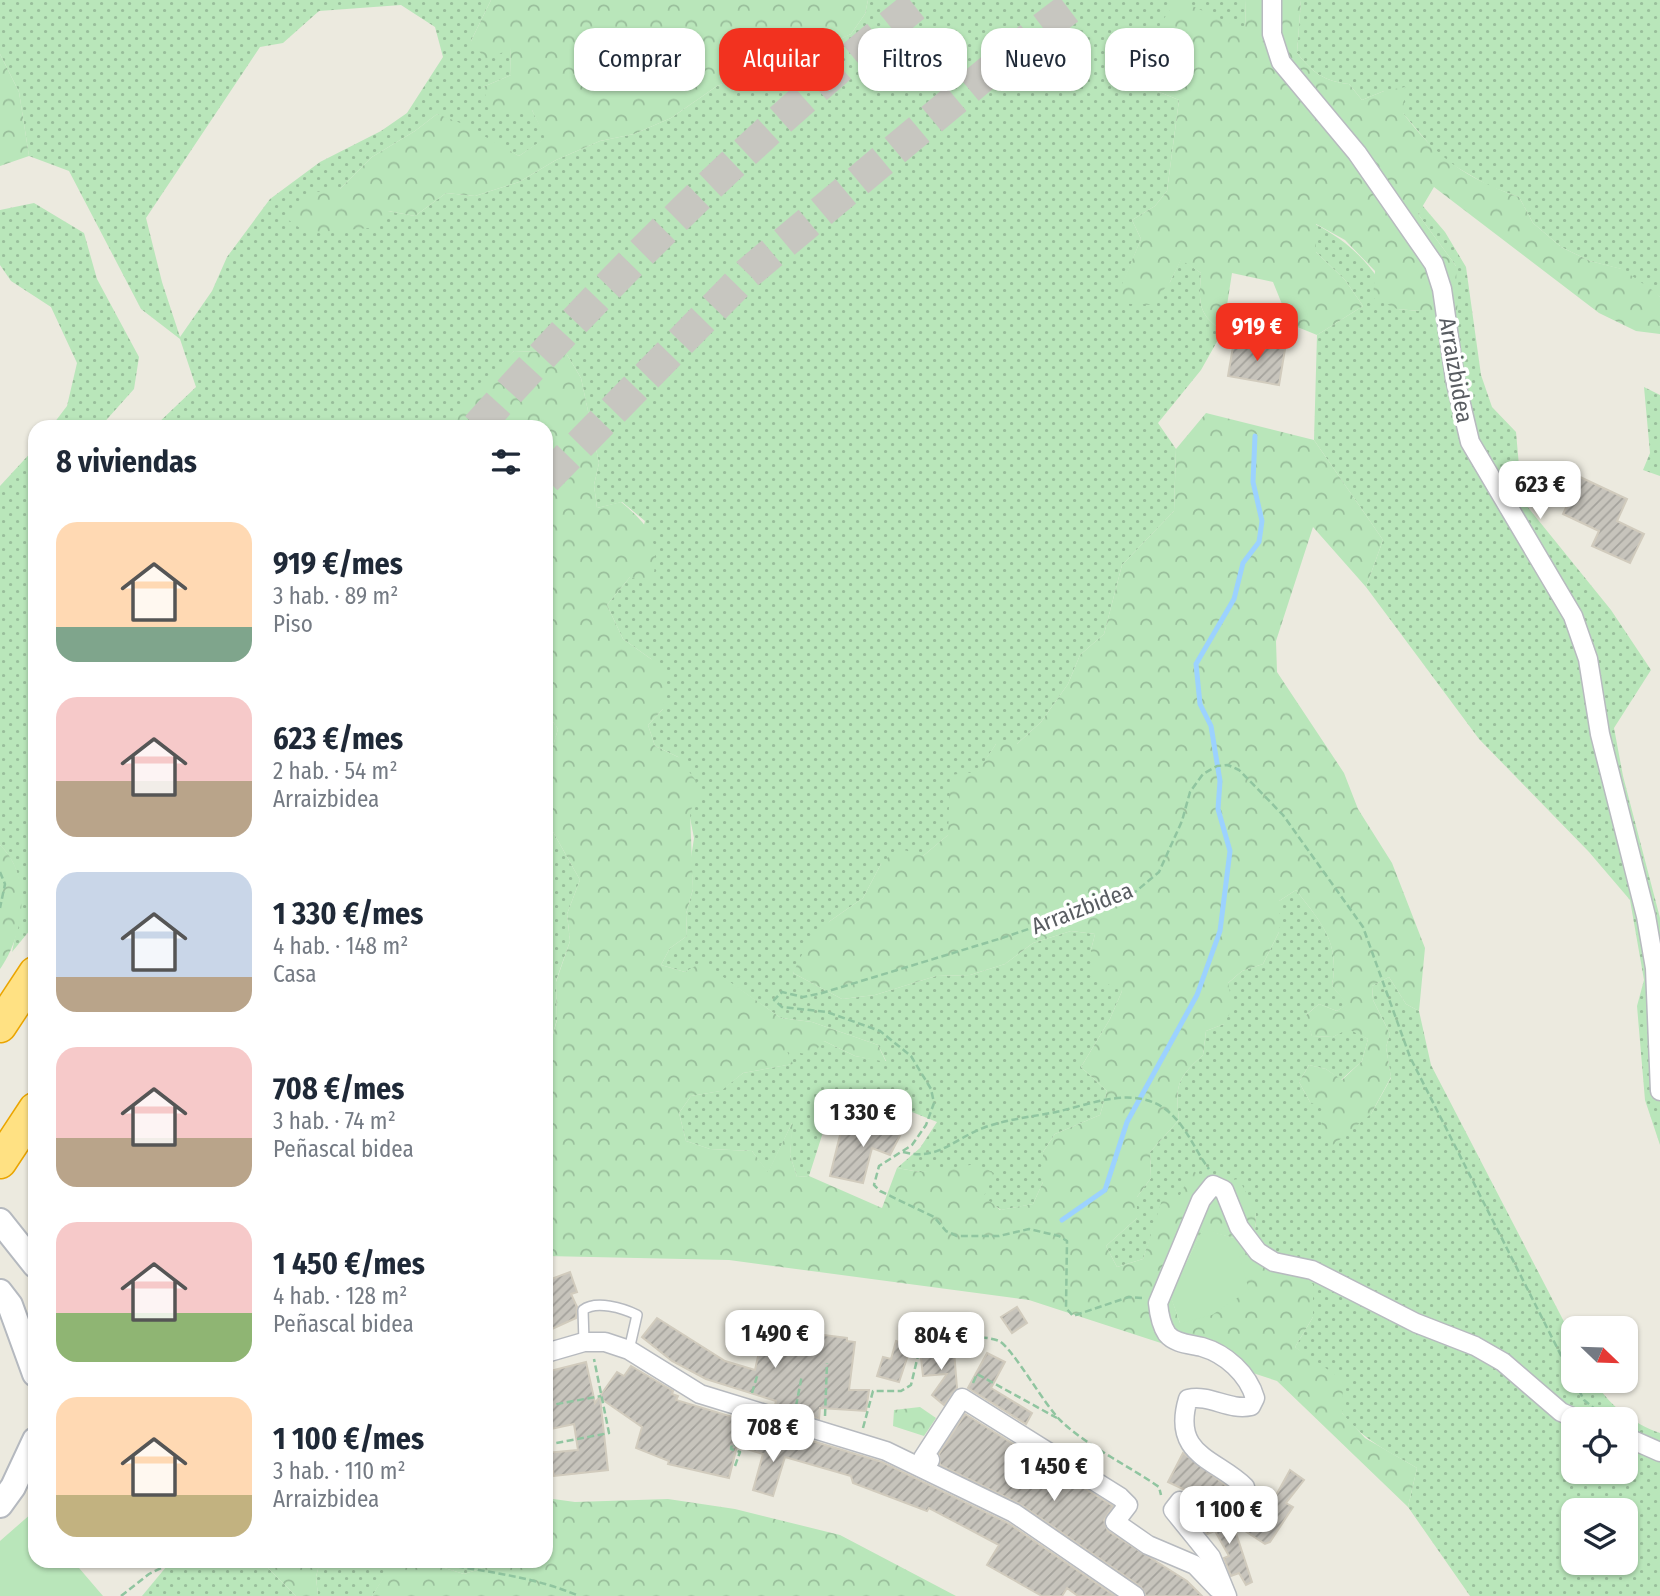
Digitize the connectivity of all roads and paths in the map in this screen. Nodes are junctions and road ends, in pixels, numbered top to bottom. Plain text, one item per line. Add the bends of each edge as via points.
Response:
1 (1272, 0) edge
2 (0, 872) edge
3 (0, 908) edge
4 (28, 983) edge
5 (0, 1026) edge
6 (1660, 1091) edge
7 (28, 1119) edge
8 (904, 1152) junction
9 (0, 1162) edge
10 (1224, 1190) junction
11 (0, 1221) edge
12 (28, 1256) edge
13 (0, 1292) edge
14 (1158, 1303) junction
15 (584, 1342) junction
16 (629, 1350) junction
17 (553, 1351) edge
18 (1561, 1354) edge
19 (28, 1355) edge
20 (594, 1359) dead end
21 (827, 1363) dead end
22 (758, 1373) dead end
23 (977, 1374) dead end
24 (802, 1375) dead end
25 (1580, 1393) edge
26 (601, 1396) junction
27 (750, 1402) junction
28 (553, 1405) edge
29 (796, 1407) dead end
30 (1592, 1407) edge
31 (825, 1412) dead end
32 (1561, 1412) edge
33 (1060, 1420) junction
34 (863, 1428) dead end
35 (1638, 1442) edge
36 (553, 1444) edge
37 (1660, 1452) edge
38 (28, 1455) edge
39 (735, 1466) dead end
40 (925, 1469) junction
41 (1163, 1500) dead end
42 (0, 1505) edge
43 (161, 1568) edge
44 (463, 1568) edge
45 (1222, 1592) edge
46 (121, 1596) edge
47 (579, 1596) edge
48 (1135, 1596) edge

1 - 6 street, Arraizbidea via 1272,34 1281,62 1357,153 1434,264 1470,442 1577,627 1646,916 1655,968
2 - 3 path via 5,884
4 - 5 highway
7 - 9 highway
8 - 10 path via 919,1156 938,1152 983,1128 1089,1102 1146,1099 1167,1110 1188,1130 1203,1162
8 - 14 path, Arraizbidea via 883,1161 874,1185 934,1217 946,1231 957,1236 999,1236 1029,1229 1068,1241 1066,1308 1073,1316 1129,1297
8 - 18 path, Arraizbidea via 926,1125 934,1103 911,1056 880,1031 827,1012 782,1007 774,1000 776,995 822,993 1134,893 1159,872 1190,792 1203,774 1228,765 1239,770 1283,816 1363,928 1410,1057
10 - 14 street via 1213,1185 1201,1200
10 - 32 street via 1239,1227 1258,1252 1274,1262 1312,1270 1416,1323 1475,1346 1503,1362
11 - 12 street
13 - 19 street
14 - 45 street via 1168,1335 1221,1354 1251,1386 1255,1398 1251,1406 1240,1409 1198,1397 1188,1399 1183,1416 1198,1454 1245,1487 1247,1497 1241,1503 1209,1508 1180,1501 1173,1510 1211,1557
15 - 16 street via 606,1342
15 - 16 lane via 583,1310 604,1306 637,1315
15 - 17 street
16 - 27 street via 701,1394
20 - 26 path
21 - 31 path
22 - 27 path
23 - 33 path
24 - 29 path
25 - 30 path, Arraizbidea
26 - 28 path
26 - 36 path via 609,1433
27 - 39 path via 736,1445 732,1444 731,1449 740,1452
27 - 40 street
33 - 34 path via 1009,1347 1000,1341 970,1337 920,1347 911,1385 901,1391 873,1391
33 - 41 path via 1159,1487
35 - 37 street
38 - 42 street
40 - 45 street via 930,1461 923,1458 962,1398 1119,1497 1128,1505 1115,1522 1148,1545 1195,1565
40 - 48 street via 1014,1513
43 - 46 path
44 - 47 path via 532,1581

